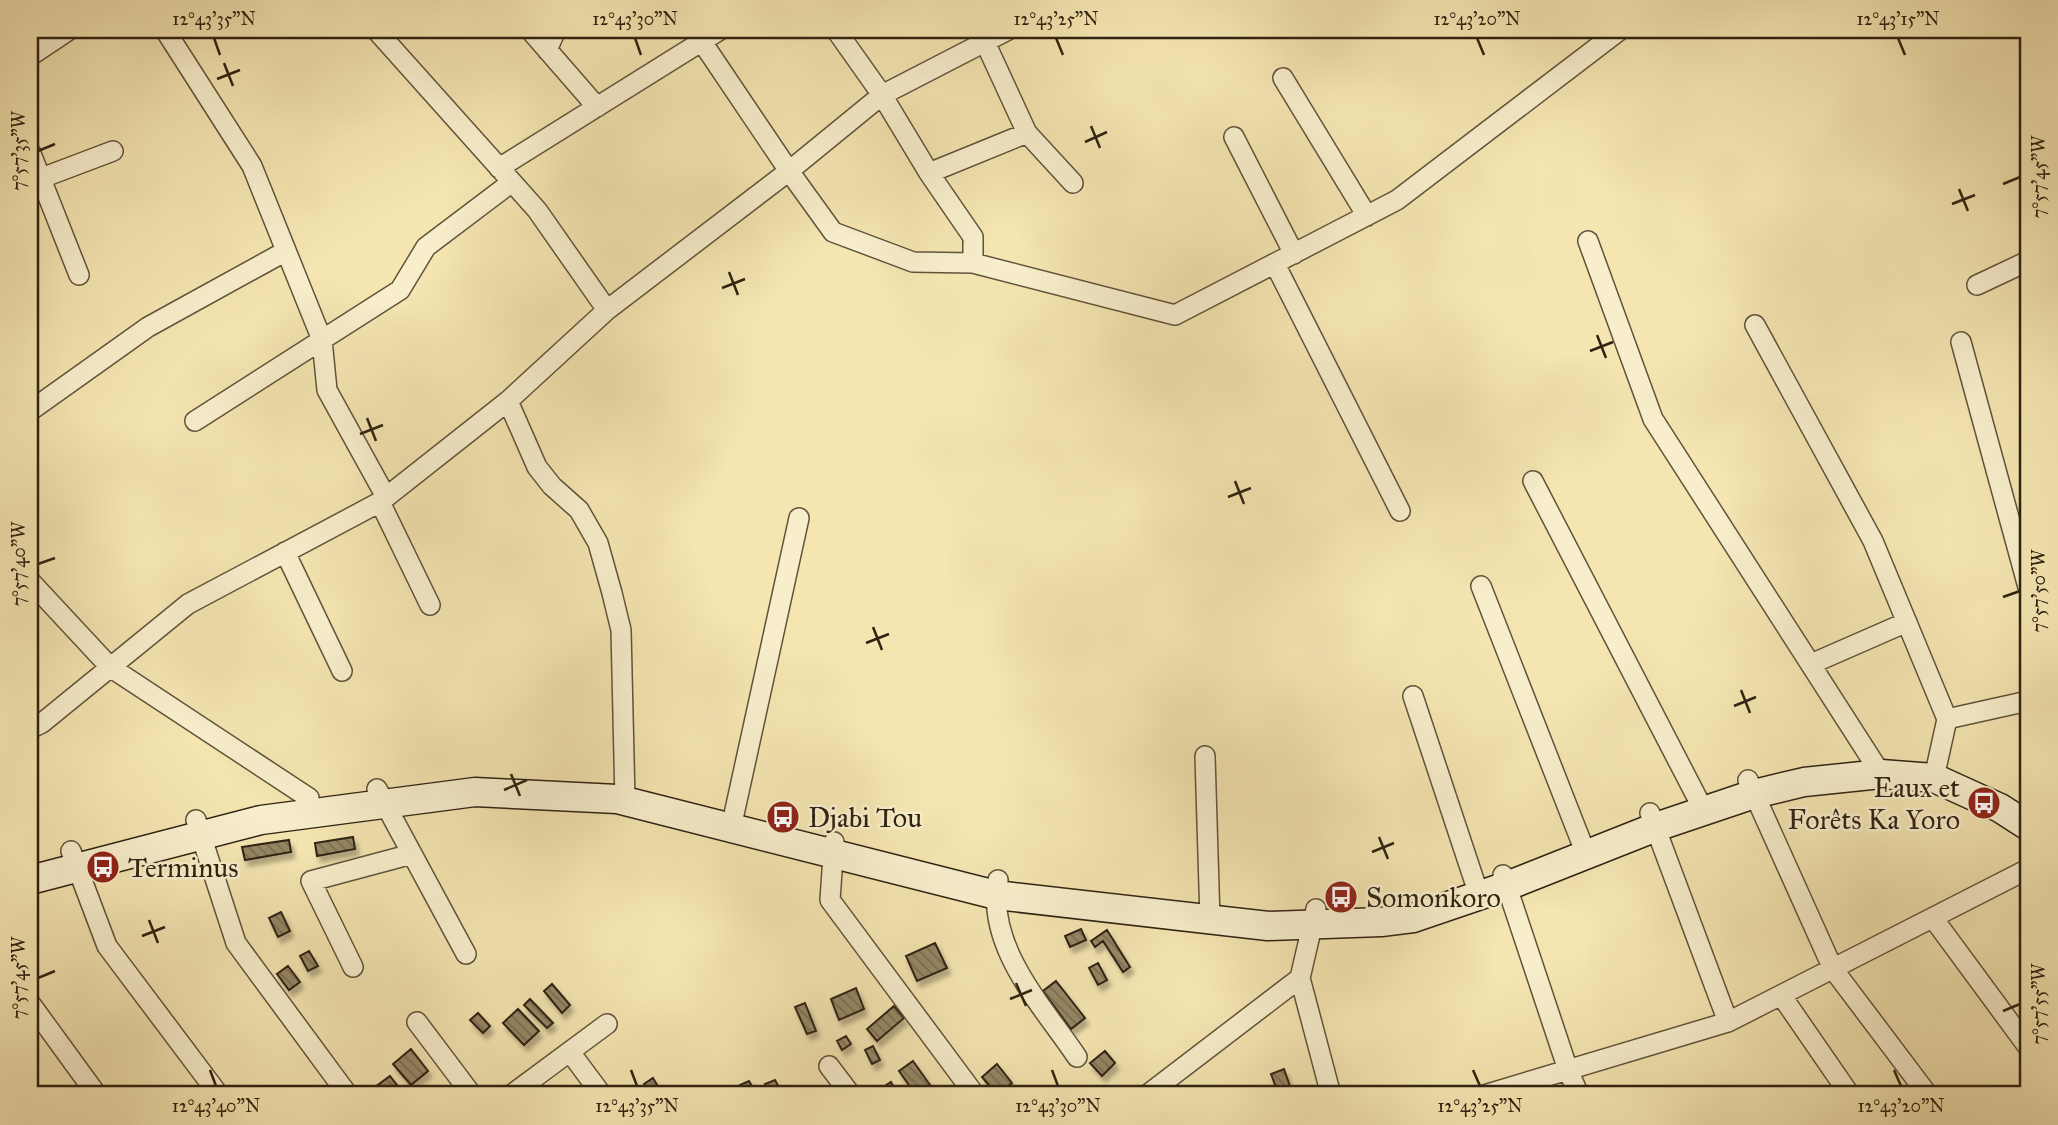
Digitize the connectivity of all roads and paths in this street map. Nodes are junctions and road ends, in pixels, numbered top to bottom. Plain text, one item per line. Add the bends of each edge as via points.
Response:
1 (69, 30) edge
2 (165, 30) edge
3 (376, 30) edge
4 (530, 30) edge
5 (556, 30) edge
6 (720, 30) edge
7 (836, 30) edge
8 (1008, 30) edge
9 (1620, 30) edge
10 (698, 36) edge
11 (985, 42) junction
12 (547, 50) junction
13 (30, 56) edge
14 (1283, 78) dead end
15 (882, 94) junction
16 (597, 107) junction
17 (1027, 133) junction
18 (1234, 137) dead end
19 (113, 150) dead end
20 (30, 151) edge
21 (789, 172) junction
22 (929, 173) junction
23 (506, 175) junction
24 (35, 180) edge
25 (1073, 183) dead end
26 (1367, 216) junction
27 (1588, 241) dead end
28 (286, 251) junction
29 (1294, 254) junction
30 (2028, 261) edge
31 (973, 263) junction
32 (1275, 264) junction
33 (79, 275) dead end
34 (1978, 285) dead end
35 (607, 310) junction
36 (1755, 325) dead end
37 (322, 340) junction
38 (1961, 342) dead end
39 (508, 401) junction
40 (30, 411) edge
41 (195, 421) dead end
42 (1533, 481) dead end
43 (383, 499) junction
44 (1400, 511) dead end
45 (799, 518) dead end
46 (2020, 528) edge
47 (285, 552) junction
48 (1481, 586) dead end
49 (2028, 587) edge
50 (33, 590) edge
51 (430, 605) dead end
52 (1907, 622) junction
53 (1811, 664) junction
54 (110, 667) junction
55 (342, 671) dead end
56 (1413, 696) dead end
57 (2028, 701) edge
58 (1947, 719) junction
59 (30, 729) edge
60 (1205, 756) dead end
61 (1876, 767) junction
62 (1936, 771) junction
63 (1751, 787) junction
64 (625, 793) junction
65 (381, 796) junction
66 (309, 798) junction
67 (1700, 804) junction
68 (2028, 808) edge
69 (1653, 820) junction
70 (732, 821) junction
71 (2028, 826) edge
72 (198, 828) junction
73 (834, 847) junction
74 (1583, 848) junction
75 (412, 854) junction
76 (74, 859) junction
77 (2028, 869) edge
78 (33, 872) edge
79 (1505, 880) junction
80 (997, 887) junction
81 (1477, 889) junction
82 (1210, 912) junction
83 (1314, 917) junction
84 (1933, 918) junction
85 (466, 954) dead end
86 (353, 967) dead end
87 (1833, 969) junction
88 (1300, 978) junction
89 (1781, 995) junction
90 (30, 1003) edge
91 (417, 1022) dead end
92 (1728, 1022) junction
93 (607, 1024) dead end
94 (2028, 1048) edge
95 (570, 1052) junction
96 (1077, 1057) dead end
97 (829, 1066) dead end
98 (1567, 1070) junction
99 (97, 1095) edge
100 (219, 1095) edge
101 (348, 1095) edge
102 (472, 1095) edge
103 (511, 1095) edge
104 (602, 1095) edge
105 (851, 1095) edge
106 (975, 1095) edge
107 (1147, 1095) edge
108 (1331, 1095) edge
109 (1484, 1095) edge
110 (1579, 1095) edge
111 (1850, 1095) edge
112 (1928, 1095) edge

1 - 13 street
2 - 28 street via 252,166
3 - 23 street
4 - 12 street
5 - 12 street
6 - 10 street
7 - 15 street
8 - 11 street
9 - 26 street via 1397,200
10 - 16 street
10 - 21 street
11 - 15 street
11 - 17 street
12 - 16 street
14 - 26 street
15 - 21 street
15 - 22 street
16 - 23 street
17 - 22 street
17 - 25 street
18 - 29 street
19 - 24 street
20 - 24 street
21 - 31 street via 833,232 913,262
21 - 35 street
22 - 31 street via 972,237
23 - 35 street via 537,210
23 - 37 street via 426,247 400,290
24 - 33 street
26 - 29 street
27 - 53 street via 1653,419
28 - 37 street
28 - 40 street via 148,327
29 - 32 street
30 - 34 street
31 - 32 street via 1175,315
32 - 44 street
35 - 39 street
36 - 52 street via 1873,541
37 - 41 street
37 - 43 street via 327,390
38 - 46 street
39 - 43 street
39 - 64 street via 537,467 579,510 598,543 621,630
42 - 67 street
43 - 47 street
43 - 51 street
45 - 70 street
46 - 49 street
47 - 54 street via 188,604
47 - 55 street
48 - 74 street
50 - 54 street
52 - 53 street
52 - 58 street
53 - 61 street
54 - 59 street
54 - 66 street
56 - 81 street
57 - 58 street
58 - 62 street
60 - 82 street
61 - 62 main road
61 - 63 main road via 1800,767
62 - 68 main road via 2006,793
62 - 71 main road
63 - 67 main road
63 - 87 street
64 - 65 main road via 475,776
64 - 70 main road
65 - 66 main road
65 - 72 main road
65 - 75 street
66 - 72 main road via 259,805
67 - 69 main road
69 - 74 main road
69 - 92 street
70 - 73 main road
72 - 76 main road
72 - 101 street via 236,943
73 - 80 main road
73 - 106 street via 830,900
74 - 79 main road
75 - 85 street
75 - 86 street via 311,881
76 - 78 main road
76 - 100 street via 107,946
77 - 84 street
79 - 81 main road
79 - 98 street
80 - 82 main road
80 - 96 street via 1006,952
81 - 83 main road
82 - 83 main road via 1269,911
83 - 88 street
84 - 87 street
84 - 94 street
87 - 89 street
87 - 112 street
88 - 107 street
88 - 108 street
89 - 92 street
89 - 111 street
90 - 99 street
91 - 102 street
92 - 98 street
93 - 95 street
95 - 103 street
95 - 104 street
97 - 105 street
98 - 109 street
98 - 110 street

